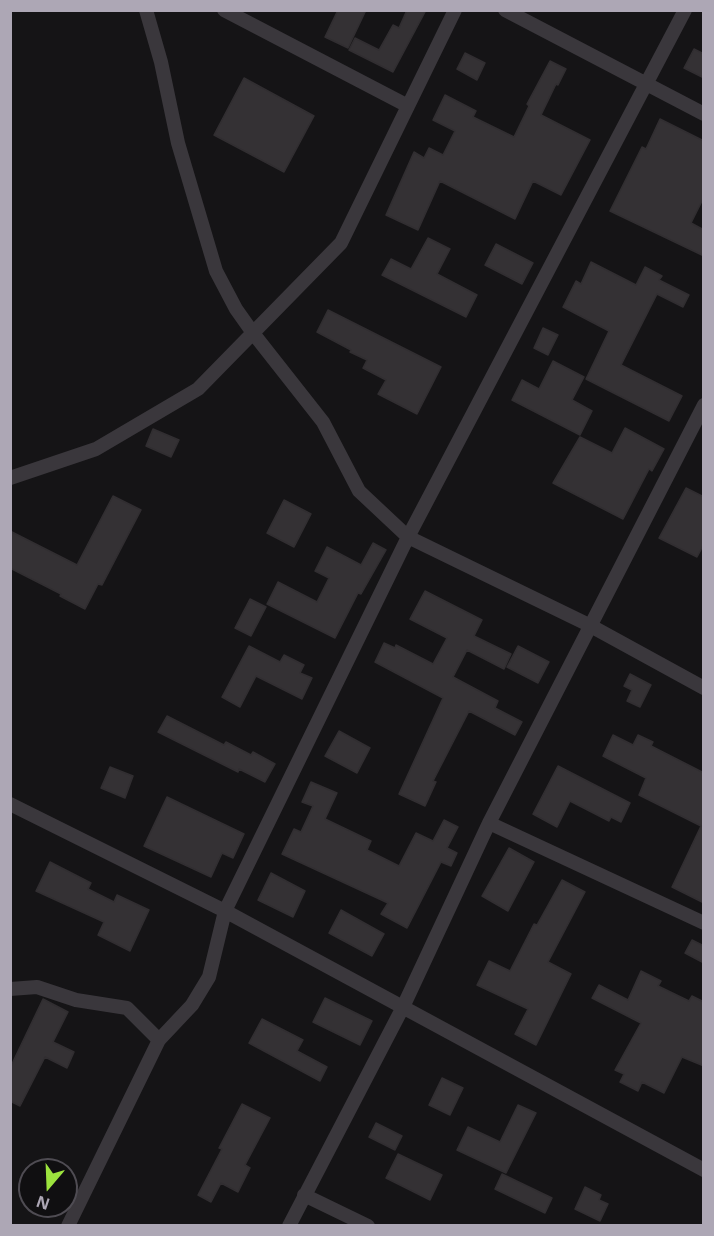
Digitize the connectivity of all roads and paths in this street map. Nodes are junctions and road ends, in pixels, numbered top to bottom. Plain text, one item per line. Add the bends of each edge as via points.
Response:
1 (147, 10) edge
2 (224, 10) edge
3 (455, 10) edge
4 (505, 10) edge
5 (685, 10) edge
6 (647, 84) junction
7 (408, 106) junction
8 (704, 114) edge
9 (253, 333) junction
10 (704, 405) edge
11 (10, 478) edge
12 (408, 537) junction
13 (589, 625) junction
14 (704, 688) edge
15 (10, 804) edge
16 (489, 823) junction
17 (225, 911) junction
18 (704, 923) edge
19 (10, 989) edge
20 (403, 1006) junction
21 (159, 1040) junction
22 (704, 1170) edge
23 (304, 1195) junction
24 (68, 1226) edge
25 (289, 1226) edge
26 (368, 1226) edge

1 - 9 street via 178,143 216,271
2 - 7 street
3 - 7 street
4 - 6 street
5 - 6 street
6 - 8 street
6 - 12 street
7 - 9 street via 341,243
9 - 11 street via 198,388 147,420 96,449
9 - 12 street via 323,422 359,491
10 - 13 street
12 - 13 street
12 - 17 street
13 - 14 street
13 - 16 street
15 - 17 street
16 - 18 street
16 - 20 street
17 - 20 street
17 - 21 street via 209,977 192,1005
19 - 21 street via 37,987 76,1000 127,1008
20 - 22 street
20 - 23 street
21 - 24 street
23 - 25 street
23 - 26 street

